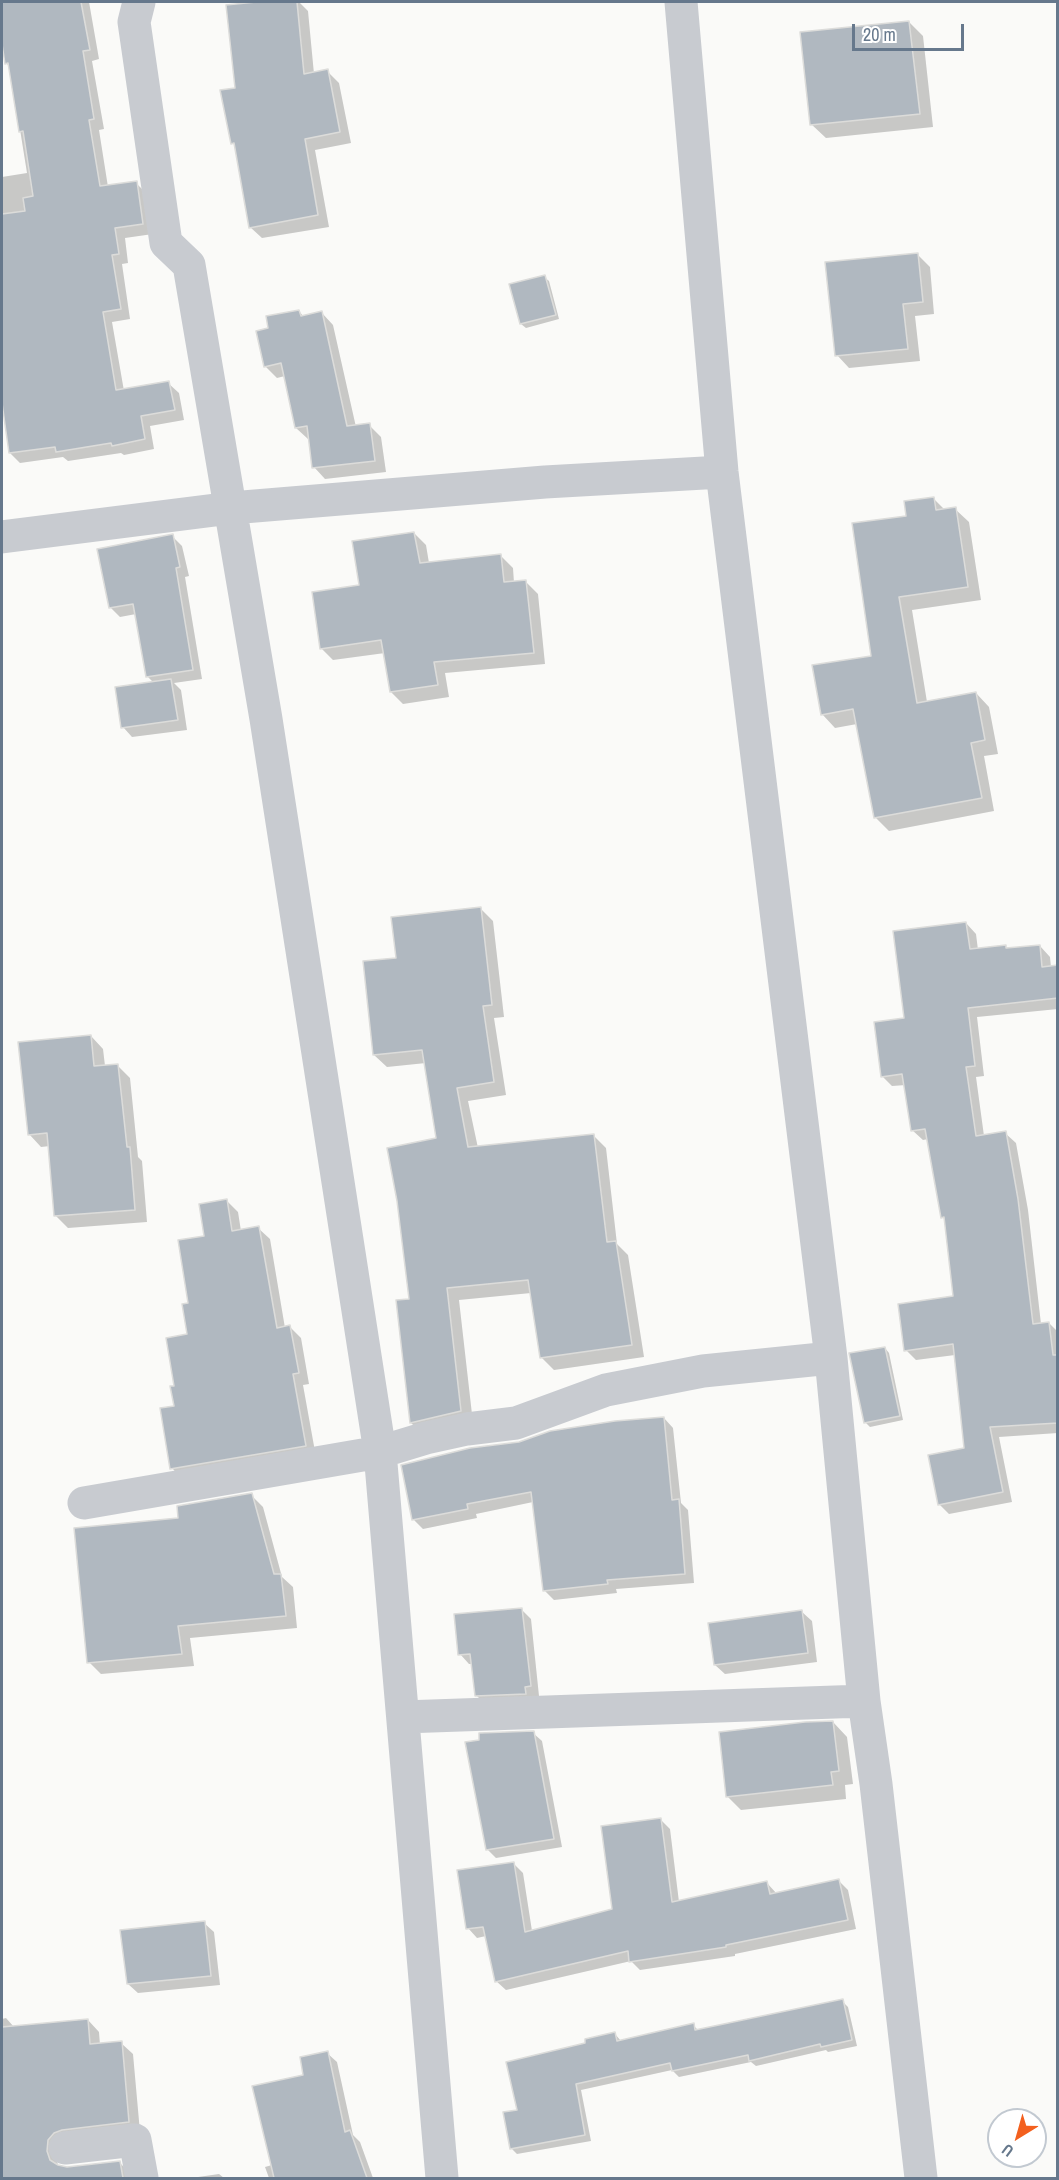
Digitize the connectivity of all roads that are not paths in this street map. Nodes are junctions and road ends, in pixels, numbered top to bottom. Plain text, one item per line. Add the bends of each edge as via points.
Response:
1 (139, 2) edge
2 (681, 2) edge
3 (722, 472) junction
4 (231, 508) junction
5 (2, 537) edge
6 (831, 1358) junction
7 (380, 1452) junction
8 (84, 1503) dead end
9 (864, 1701) junction
10 (403, 1717) junction
11 (65, 2148) dead end
12 (142, 2178) edge
13 (442, 2178) edge
14 (921, 2178) edge

1 - 4 street via 134,22 166,243 189,265
2 - 3 street
3 - 4 street via 544,482
3 - 6 street
4 - 5 street
4 - 7 street
6 - 7 street via 704,1371 606,1390 516,1423 467,1429
6 - 9 street
7 - 8 street
7 - 10 street
9 - 10 street
9 - 14 street
10 - 13 street
11 - 12 street via 135,2140

